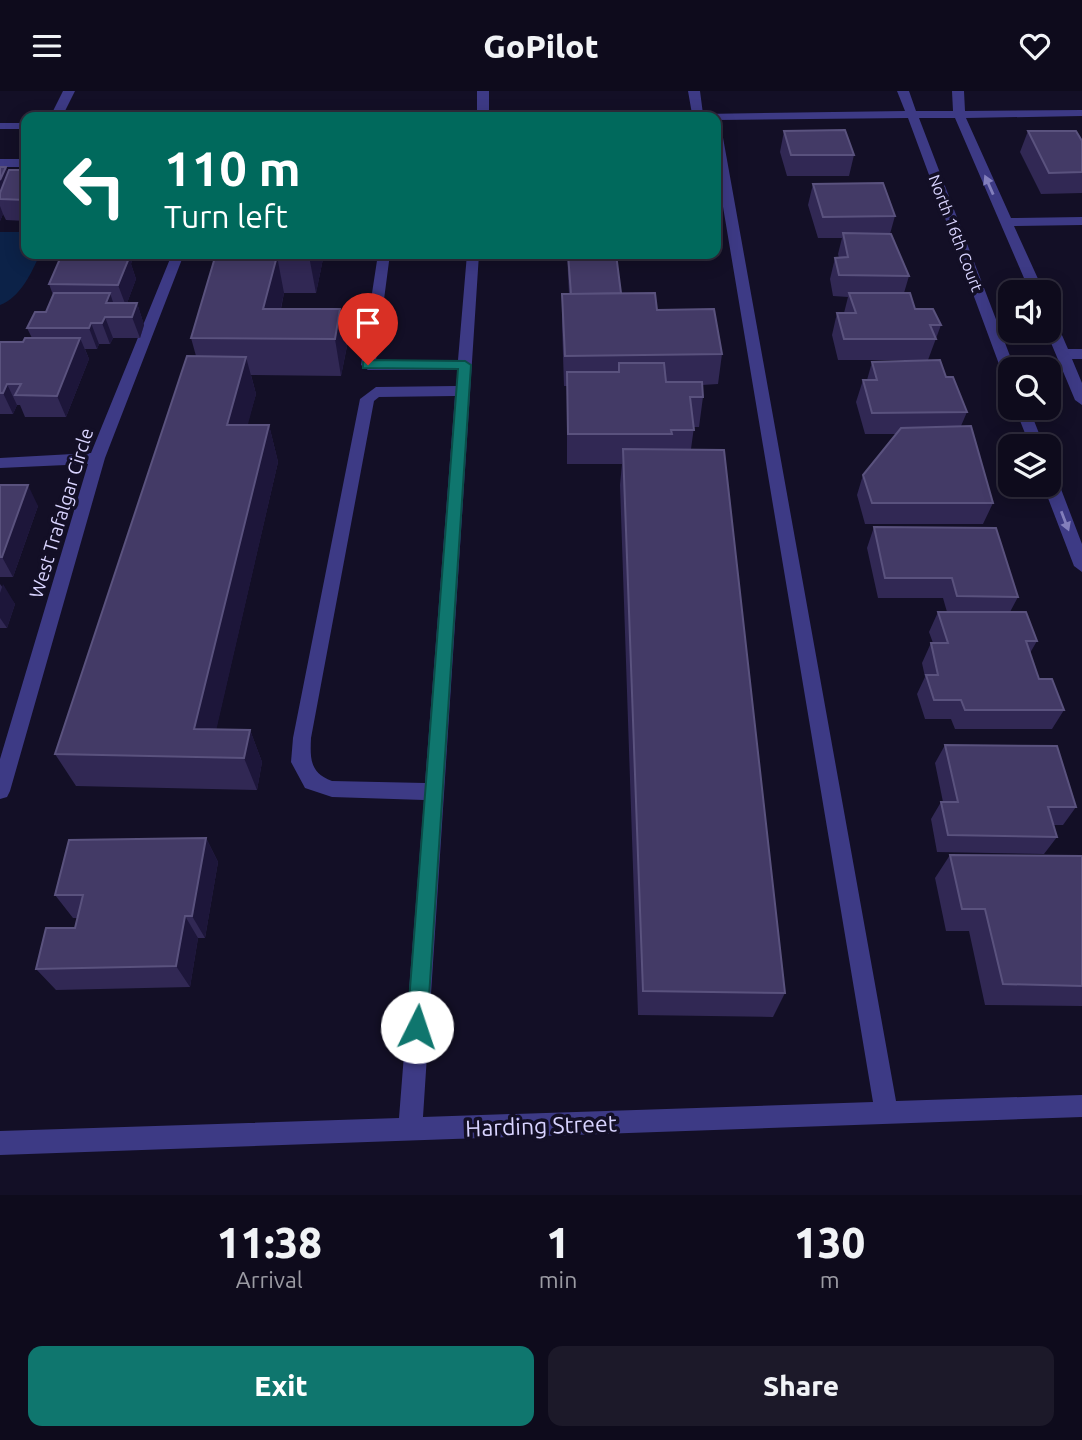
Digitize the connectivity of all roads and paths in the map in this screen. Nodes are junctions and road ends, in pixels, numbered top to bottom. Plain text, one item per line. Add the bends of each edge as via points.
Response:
1 (69, 91) edge
2 (483, 91) edge
3 (694, 91) edge
4 (903, 91) edge
5 (957, 91) edge
6 (58, 112) edge
7 (483, 112) edge
8 (696, 112) edge
9 (1082, 113) edge
10 (959, 114) junction
11 (911, 115) junction
12 (721, 117) edge
13 (0, 126) edge
14 (21, 126) edge
15 (721, 161) edge
16 (0, 163) edge
17 (21, 163) edge
18 (1082, 221) edge
19 (1006, 222) junction
20 (176, 259) edge
21 (383, 259) edge
22 (473, 259) edge
23 (1032, 280) edge
24 (1058, 343) edge
25 (1082, 353) edge
26 (1063, 354) junction
27 (1003, 357) edge
28 (465, 365) junction
29 (463, 391) junction
30 (1082, 400) edge
31 (97, 458) junction
32 (0, 463) edge
33 (1056, 497) edge
34 (1082, 566) edge
35 (0, 791) edge
36 (434, 792) junction
37 (1082, 1106) edge
38 (886, 1111) junction
39 (410, 1131) junction
40 (0, 1143) edge

1 - 6 street
2 - 7 street
3 - 8 street
4 - 11 street, North 16th Court
5 - 10 street
9 - 10 street
10 - 11 street
19 -> 10 street
11 - 12 street
11 - 27 street, North 16th Court
13 - 14 street
15 - 38 street
16 - 17 street
18 - 19 street
19 - 23 street
20 - 31 street, West Trafalgar Circle
21 - 28 street via 368,365
22 - 28 street
24 - 26 street
25 - 26 street
26 - 30 street
28 - 29 street
29 - 36 street
29 - 36 street via 376,392 367,399 300,762 312,782 332,789
31 - 32 street
31 - 35 street, West Trafalgar Circle
33 -> 34 street
36 - 39 street
37 - 38 street, Harding Street
38 - 39 street, Harding Street
39 - 40 street, Harding Street

